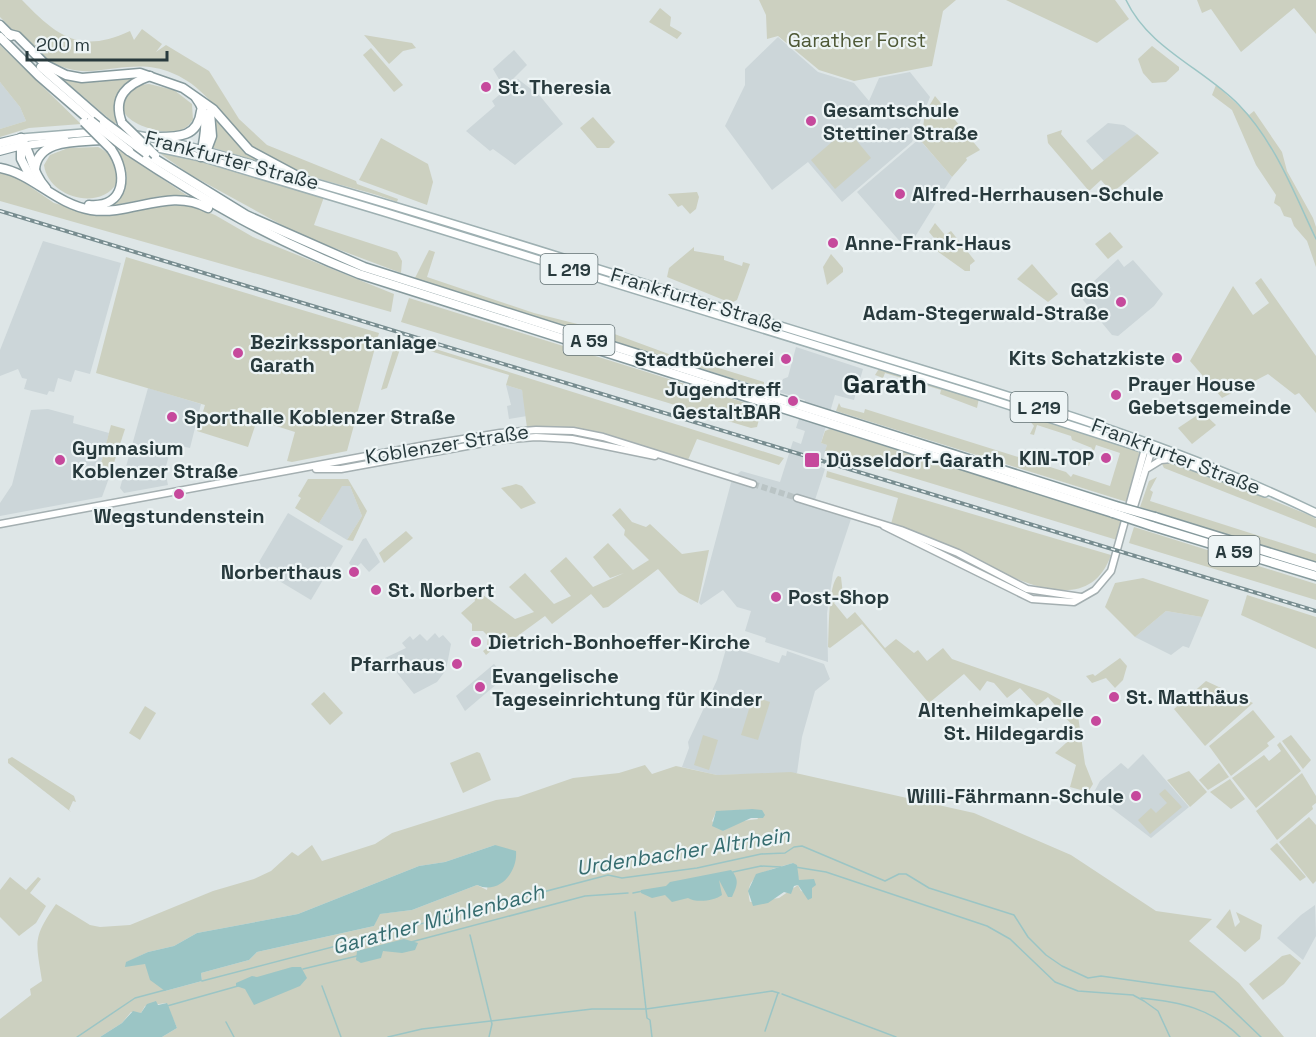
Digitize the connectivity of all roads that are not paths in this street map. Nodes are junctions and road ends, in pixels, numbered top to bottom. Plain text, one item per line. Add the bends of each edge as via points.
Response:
1 (0, 25) edge
2 (4, 35) edge
3 (151, 76) junction
4 (202, 104) junction
5 (87, 121) junction
6 (157, 137) junction
7 (100, 140) junction
8 (0, 142) edge
9 (22, 143) junction
10 (0, 151) edge
11 (204, 152) junction
12 (151, 154) junction
13 (0, 168) edge
14 (34, 173) junction
15 (305, 180) junction
16 (34, 184) junction
17 (249, 226) junction
18 (397, 283) junction
19 (1149, 446) junction
20 (1174, 459) junction
21 (1145, 471) junction
22 (753, 484) tunnel mouth
23 (797, 498) tunnel mouth
24 (1314, 512) edge
25 (1154, 522) junction
26 (0, 524) edge
27 (1124, 530) junction
28 (1316, 567) edge
29 (1316, 576) edge

1 - 2 highway, A 59
2 - 3 highway via 17,36 46,65 66,75
2 - 5 highway, A 59 via 63,102
2 - 12 highway, A 59, bridge via 104,122
3 - 4 highway via 193,94
3 - 12 highway, bridge via 134,82 122,94 118,109 122,123
4 - 6 highway via 200,120 192,132
4 - 11 highway via 213,124
4 - 15 highway via 249,150
5 - 14 highway, bridge via 121,165 122,183 116,195 99,204 78,202 46,188
5 - 17 highway, A 59, bridge via 188,191
6 - 9 main road, Frankfurter Straße / L 219 via 74,132
6 - 11 main road, Frankfurter Straße / L 219
7 - 9 main road, Frankfurter Straße
7 - 11 main road, Frankfurter Straße / L 219
7 - 14 highway via 46,148 39,154
8 - 9 highway, Frankfurter Straße
9 - 10 highway, Frankfurter Straße
9 - 14 highway
9 - 16 highway via 26,171
11 - 15 main road, Frankfurter Straße / L 219
11 - 19 main road, Frankfurter Straße / L 219
12 - 18 highway, A 59 via 219,200
13 - 16 highway
15 - 19 main road, Frankfurter Straße / L 219 via 868,352
16 - 17 highway via 58,199 92,210 189,200 242,227
17 - 18 highway, A 59 via 327,261
18 - 25 highway, A 59, bridge
19 - 20 main road, Frankfurter Straße / L 219
19 - 21 main road
19 - 24 main road, Frankfurter Straße / L 219 via 1227,471
19 - 27 main road
20 - 21 main road via 1161,460
20 - 24 main road, Frankfurter Straße / L 219
21 - 27 main road
22 - 26 main road, Koblenzer Straße via 657,456 572,439 536,437 341,469 307,469
23 - 27 main road via 884,526 1032,599 1074,602 1095,590 1111,571
25 - 28 highway, A 59
25 - 29 highway, A 59

